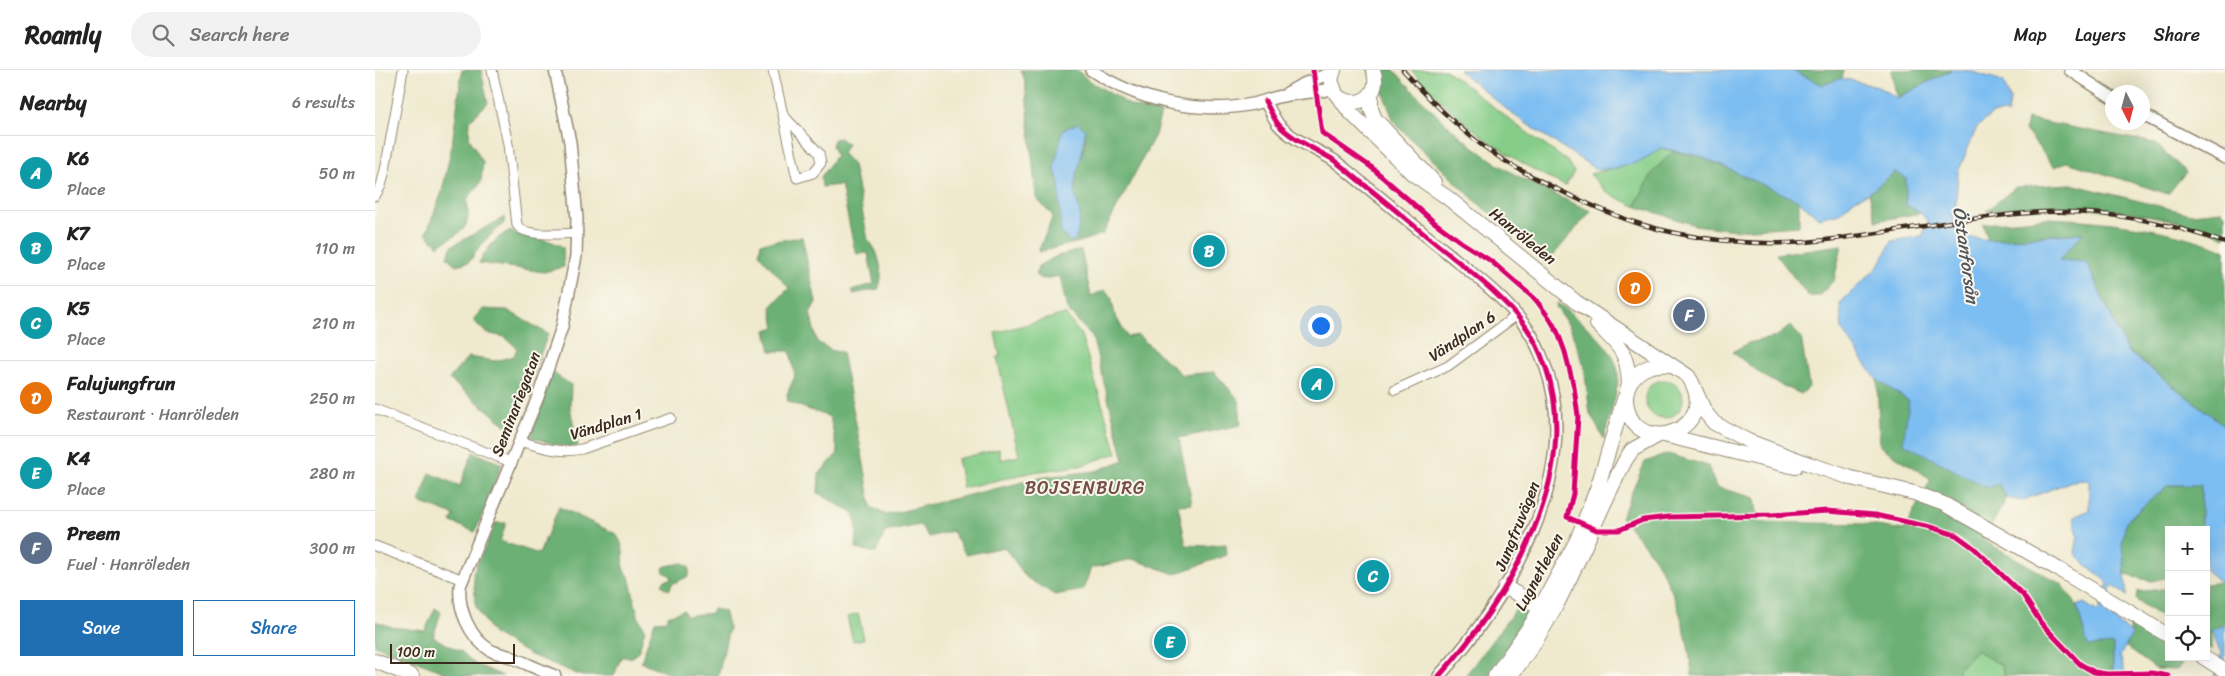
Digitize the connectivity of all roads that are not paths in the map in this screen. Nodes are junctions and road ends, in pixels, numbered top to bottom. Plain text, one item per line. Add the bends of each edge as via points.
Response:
1 (403, 70) edge
2 (492, 70) edge
3 (555, 70) edge
4 (773, 70) edge
5 (1091, 70) edge
6 (1373, 70) edge
7 (2070, 70) edge
8 (1333, 71) edge
9 (2105, 93) edge
10 (1336, 94) junction
11 (1371, 95) junction
12 (1283, 96) junction
13 (1265, 100) junction
14 (784, 116) junction
15 (2150, 119) edge
16 (2225, 158) edge
17 (375, 196) edge
18 (1448, 198) junction
19 (576, 233) junction
20 (1576, 302) junction
21 (1517, 315) junction
22 (1671, 365) junction
23 (1628, 388) junction
24 (1395, 390) dead end
25 (1696, 392) junction
26 (375, 409) edge
27 (671, 418) dead end
28 (1662, 435) junction
29 (519, 441) junction
30 (511, 462) junction
31 (1963, 516) junction
32 (375, 546) edge
33 (463, 580) junction
34 (1505, 587) junction
35 (1547, 610) junction
36 (2165, 634) edge
37 (375, 661) edge
38 (2209, 661) edge
39 (2225, 671) edge
40 (413, 675) edge
41 (555, 676) edge
42 (1439, 676) edge
43 (1495, 676) edge
44 (1510, 676) edge

1 - 17 street via 385,170
2 - 19 street via 509,144 517,225 520,230 530,232
3 - 19 street, Seminariegatan via 573,163
4 - 14 street
5 - 13 street via 1115,85 1177,104 1219,107
6 - 11 main road, Hanröleden via 1376,82
7 - 9 street
8 - 10 main road via 1331,80
8 - 12 street
10 - 11 main road via 1357,103
10 - 12 street
10 - 18 main road, Hanröleden via 1396,159
11 - 18 main road, Hanröleden via 1375,119
12 - 13 street
13 - 21 street, Jungfruvägen via 1282,128 1364,184 1492,290
14 - 14 street via 819,153 821,163 813,173 797,178
15 - 16 street
18 - 20 main road, Hanröleden
19 - 29 street, Seminariegatan via 563,327
20 - 22 main road, Hanröleden
20 - 23 main road, Hanröleden via 1623,352 1628,367
21 - 24 street, Vändplan 6 via 1448,366
21 - 34 street, Jungfruvägen via 1542,358 1553,395 1557,428 1546,492 1519,562
22 - 23 main road via 1657,364 1645,368 1635,375
22 - 25 main road via 1688,376
23 - 28 main road via 1626,401 1633,420 1640,428
23 - 35 main road, Lugnetleden via 1589,513
25 - 28 main road via 1697,404 1686,425 1676,432
25 - 31 main road via 1714,423 1748,441 1826,470 1928,498
26 - 30 street
27 - 29 street, Vändplan 1 via 568,452
28 - 31 main road via 1789,466
28 - 35 main road, Lugnetleden via 1632,450 1626,459
29 - 30 street, Seminariegatan
30 - 33 street, Seminariegatan
31 - 36 main road
32 - 33 street
33 - 41 street via 464,595 477,627 491,642 508,656
34 - 35 main road
34 - 42 street, Jungfruvägen via 1466,644
35 - 43 main road, Lugnetleden
35 - 44 main road, Lugnetleden via 1538,637
37 - 40 main road
38 - 39 main road

